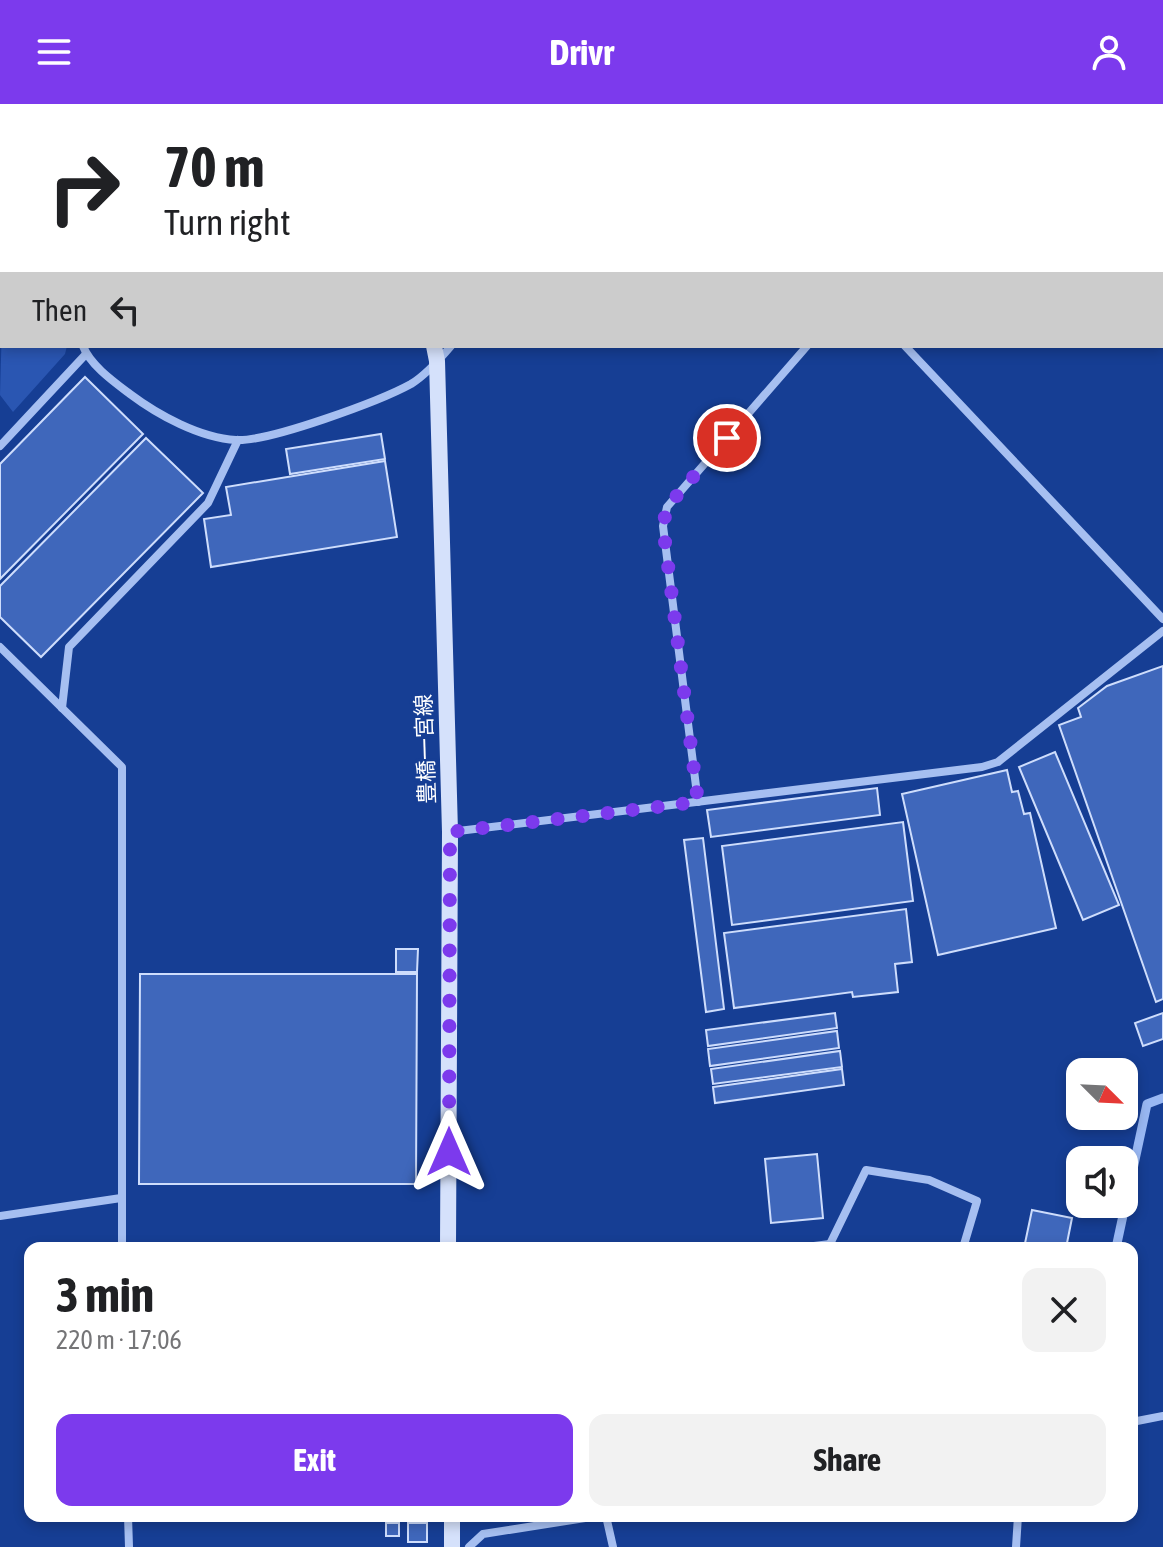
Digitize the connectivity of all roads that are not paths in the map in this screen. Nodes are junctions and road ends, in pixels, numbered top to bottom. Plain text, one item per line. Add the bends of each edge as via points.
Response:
1 (805, 348) edge
2 (907, 348) edge
3 (85, 350) edge
4 (435, 354) edge
5 (238, 440) junction
6 (0, 446) edge
7 (1163, 619) edge
8 (1163, 631) edge
9 (0, 647) edge
10 (62, 708) junction
11 (698, 802) junction
12 (450, 832) junction
13 (121, 1198) junction
14 (0, 1216) edge
15 (122, 1242) edge
16 (448, 1242) edge
17 (835, 1242) edge
18 (965, 1242) edge
19 (1163, 1416) edge
20 (1138, 1421) edge
21 (128, 1522) edge
22 (452, 1522) edge
23 (560, 1522) edge
24 (607, 1522) edge
25 (1018, 1522) edge
26 (129, 1547) edge
27 (452, 1547) edge
28 (469, 1547) edge
29 (613, 1547) edge
30 (1016, 1547) edge

1 - 11 street via 667,507 663,526
2 - 7 street
3 - 5 street via 115,383 158,414
3 - 6 street
4 - 5 street via 414,382 394,392 285,432
4 - 12 main road, 豊橋一宮線
5 - 10 street via 208,503 69,647
8 - 11 street via 998,762
9 - 10 street
10 - 13 street via 122,767
11 - 12 street
12 - 16 main road, 豊橋一宮線
13 - 14 street
13 - 15 street
17 - 18 street via 866,1170 929,1180 977,1201
19 - 20 street
21 - 26 street
22 - 27 main road
23 - 28 street via 483,1534
24 - 29 street
25 - 30 street

